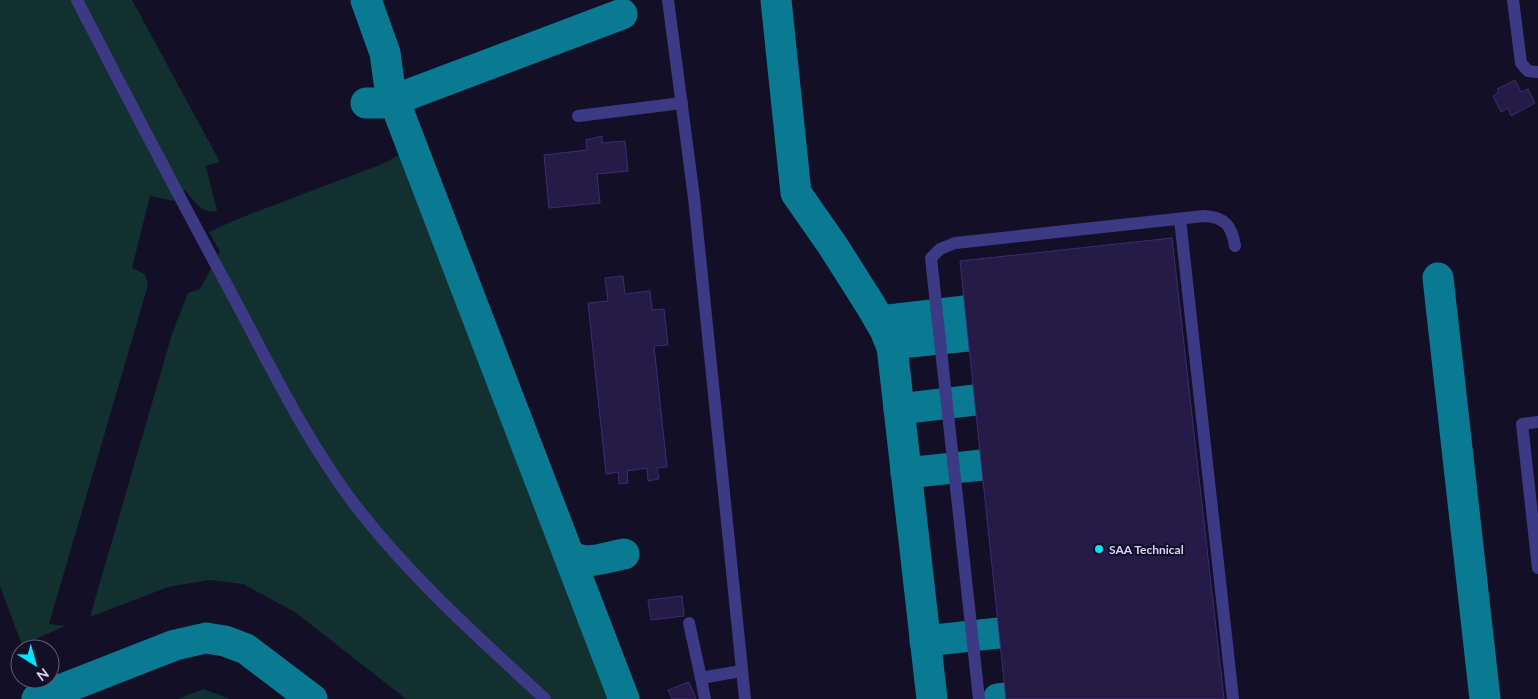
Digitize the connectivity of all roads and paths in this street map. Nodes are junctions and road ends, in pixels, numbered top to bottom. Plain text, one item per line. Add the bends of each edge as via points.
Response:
1 (77, 0) edge
2 (668, 0) edge
3 (1513, 0) edge
4 (1538, 72) edge
5 (682, 103) junction
6 (578, 116) dead end
7 (1180, 219) junction
8 (1235, 246) dead end
9 (1538, 422) edge
10 (1538, 568) edge
11 (690, 623) dead end
12 (741, 671) junction
13 (702, 678) junction
14 (545, 699) edge
15 (705, 699) edge
16 (745, 699) edge
17 (979, 699) edge
18 (1233, 699) edge

1 - 14 lane via 287,399 333,474 376,532 415,576
2 - 5 lane
3 - 4 lane via 1521,63 1528,70
5 - 6 lane
5 - 12 lane
7 - 8 lane via 1215,217 1226,221
7 - 17 lane via 956,243 940,248 931,258
7 - 18 lane
9 - 10 lane via 1522,424
11 - 13 lane
12 - 13 lane
12 - 16 lane
13 - 15 lane

